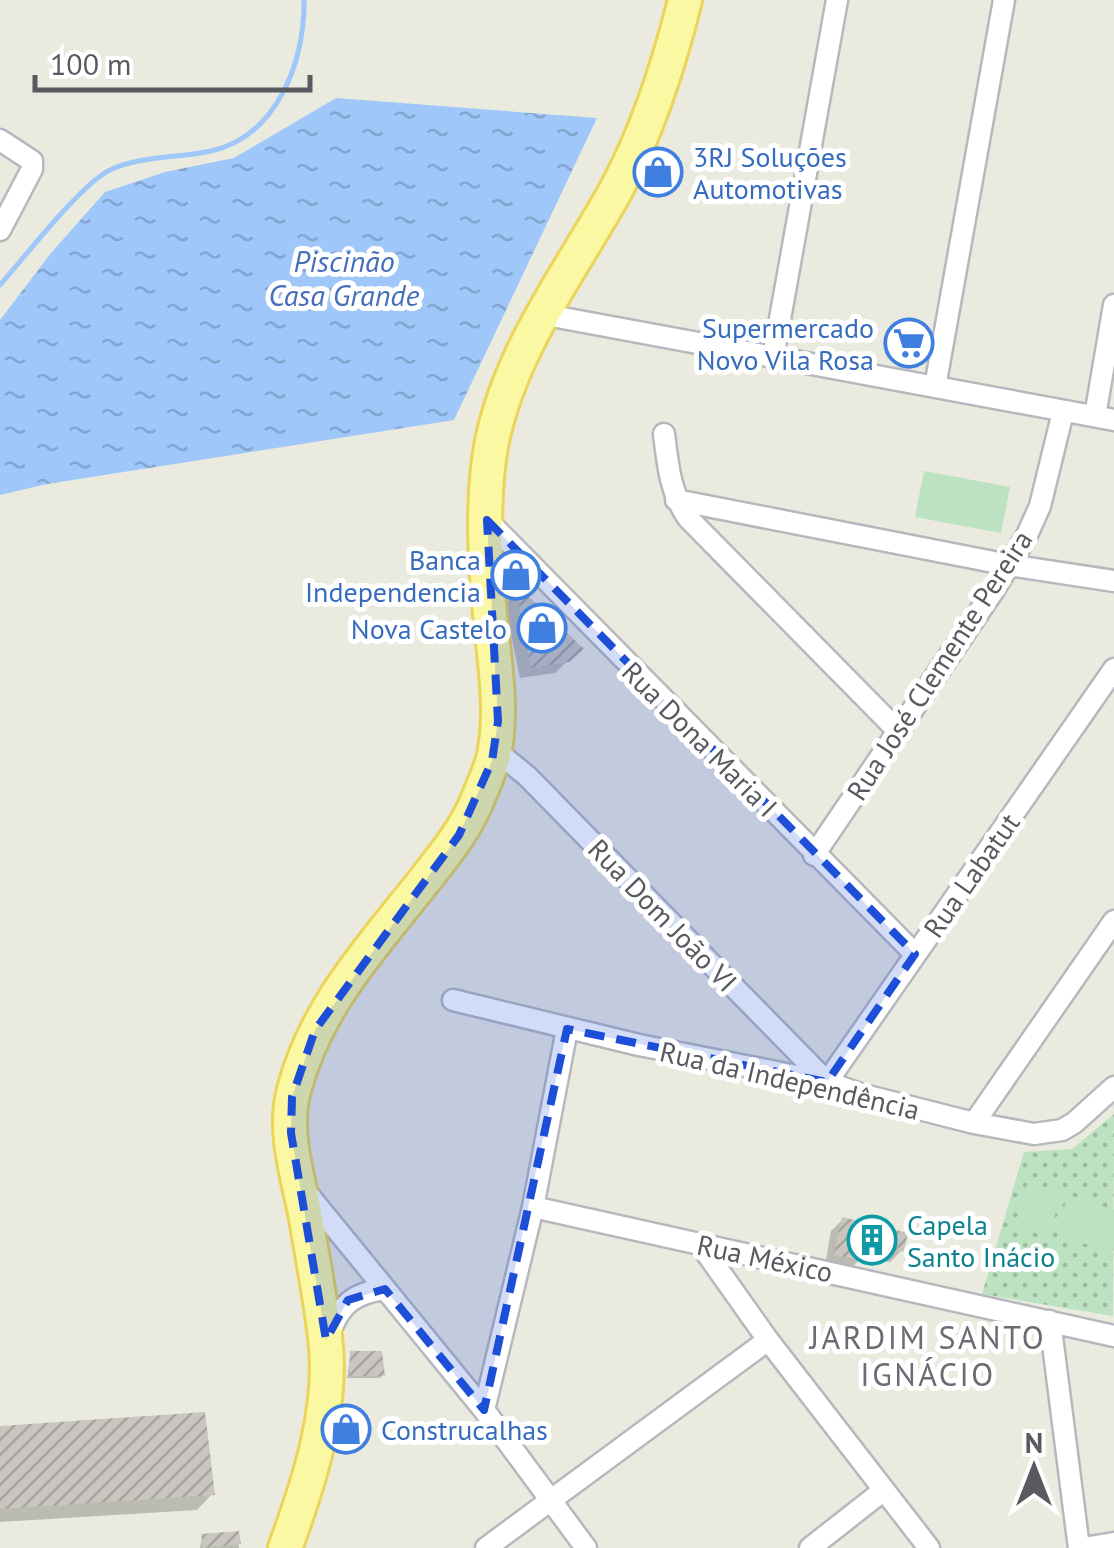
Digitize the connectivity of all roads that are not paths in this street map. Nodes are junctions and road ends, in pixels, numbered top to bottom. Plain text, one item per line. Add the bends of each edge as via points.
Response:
1 (685, 0) edge
2 (837, 0) edge
3 (1004, 0) edge
4 (0, 140) edge
5 (0, 230) edge
6 (1114, 305) edge
7 (541, 314) junction
8 (773, 358) junction
9 (935, 387) junction
10 (1064, 412) junction
11 (1104, 418) edge
12 (664, 434) dead end
13 (676, 500) junction
14 (487, 520) junction
15 (1010, 565) junction
16 (1114, 580) edge
17 (1114, 668) edge
18 (898, 730) junction
19 (495, 750) junction
20 (814, 854) junction
21 (1114, 921) edge
22 (915, 954) junction
23 (453, 1000) dead end
24 (568, 1029) junction
25 (828, 1082) junction
26 (1114, 1086) edge
27 (974, 1123) junction
28 (299, 1184) junction
29 (533, 1207) junction
30 (700, 1244) junction
31 (384, 1290) junction
32 (1050, 1322) junction
33 (1114, 1336) edge
34 (326, 1340) junction
35 (768, 1340) junction
36 (484, 1410) junction
37 (884, 1490) junction
38 (552, 1501) junction
39 (1114, 1544) edge
40 (285, 1548) edge
41 (486, 1548) edge
42 (586, 1548) edge
43 (810, 1548) edge
44 (929, 1548) edge
45 (1081, 1548) edge

1 - 7 main road via 653,112
2 - 8 street
3 - 9 street
4 - 5 street via 32,161
6 - 11 street
7 - 8 street
7 - 14 main road via 492,440
8 - 9 street
9 - 10 street
10 - 11 street
10 - 15 street, Rua José Clemente Pereira via 1040,506
12 - 13 street
13 - 15 street
13 - 18 street
14 - 19 main road
14 - 20 street, Rua Dona Maria I
15 - 16 street
15 - 18 street, Rua José Clemente Pereira
17 - 22 street, Rua Labatut
18 - 20 street, Rua José Clemente Pereira
19 - 25 street, Rua Dom João VI
19 - 28 main road via 459,835 336,992 315,1030 292,1097
20 - 22 street, Rua Dona Maria I
21 - 27 street
22 - 25 street, Rua Labatut
23 - 24 street, Rua da Independência
24 - 25 street, Rua da Independência
24 - 29 street
25 - 27 street, Rua da Independência
26 - 27 street, Rua da Independência via 1074,1122 1049,1134
28 - 31 street
28 - 34 main road
29 - 30 street, Rua México
29 - 36 street
30 - 32 street, Rua México
30 - 35 street
31 - 34 street via 348,1300
31 - 36 street
32 - 33 street, Rua México
32 - 45 street
34 - 40 main road via 323,1415
35 - 37 street
35 - 38 street
36 - 38 street
37 - 43 street
37 - 44 street
38 - 41 street
38 - 42 street
39 - 45 street

